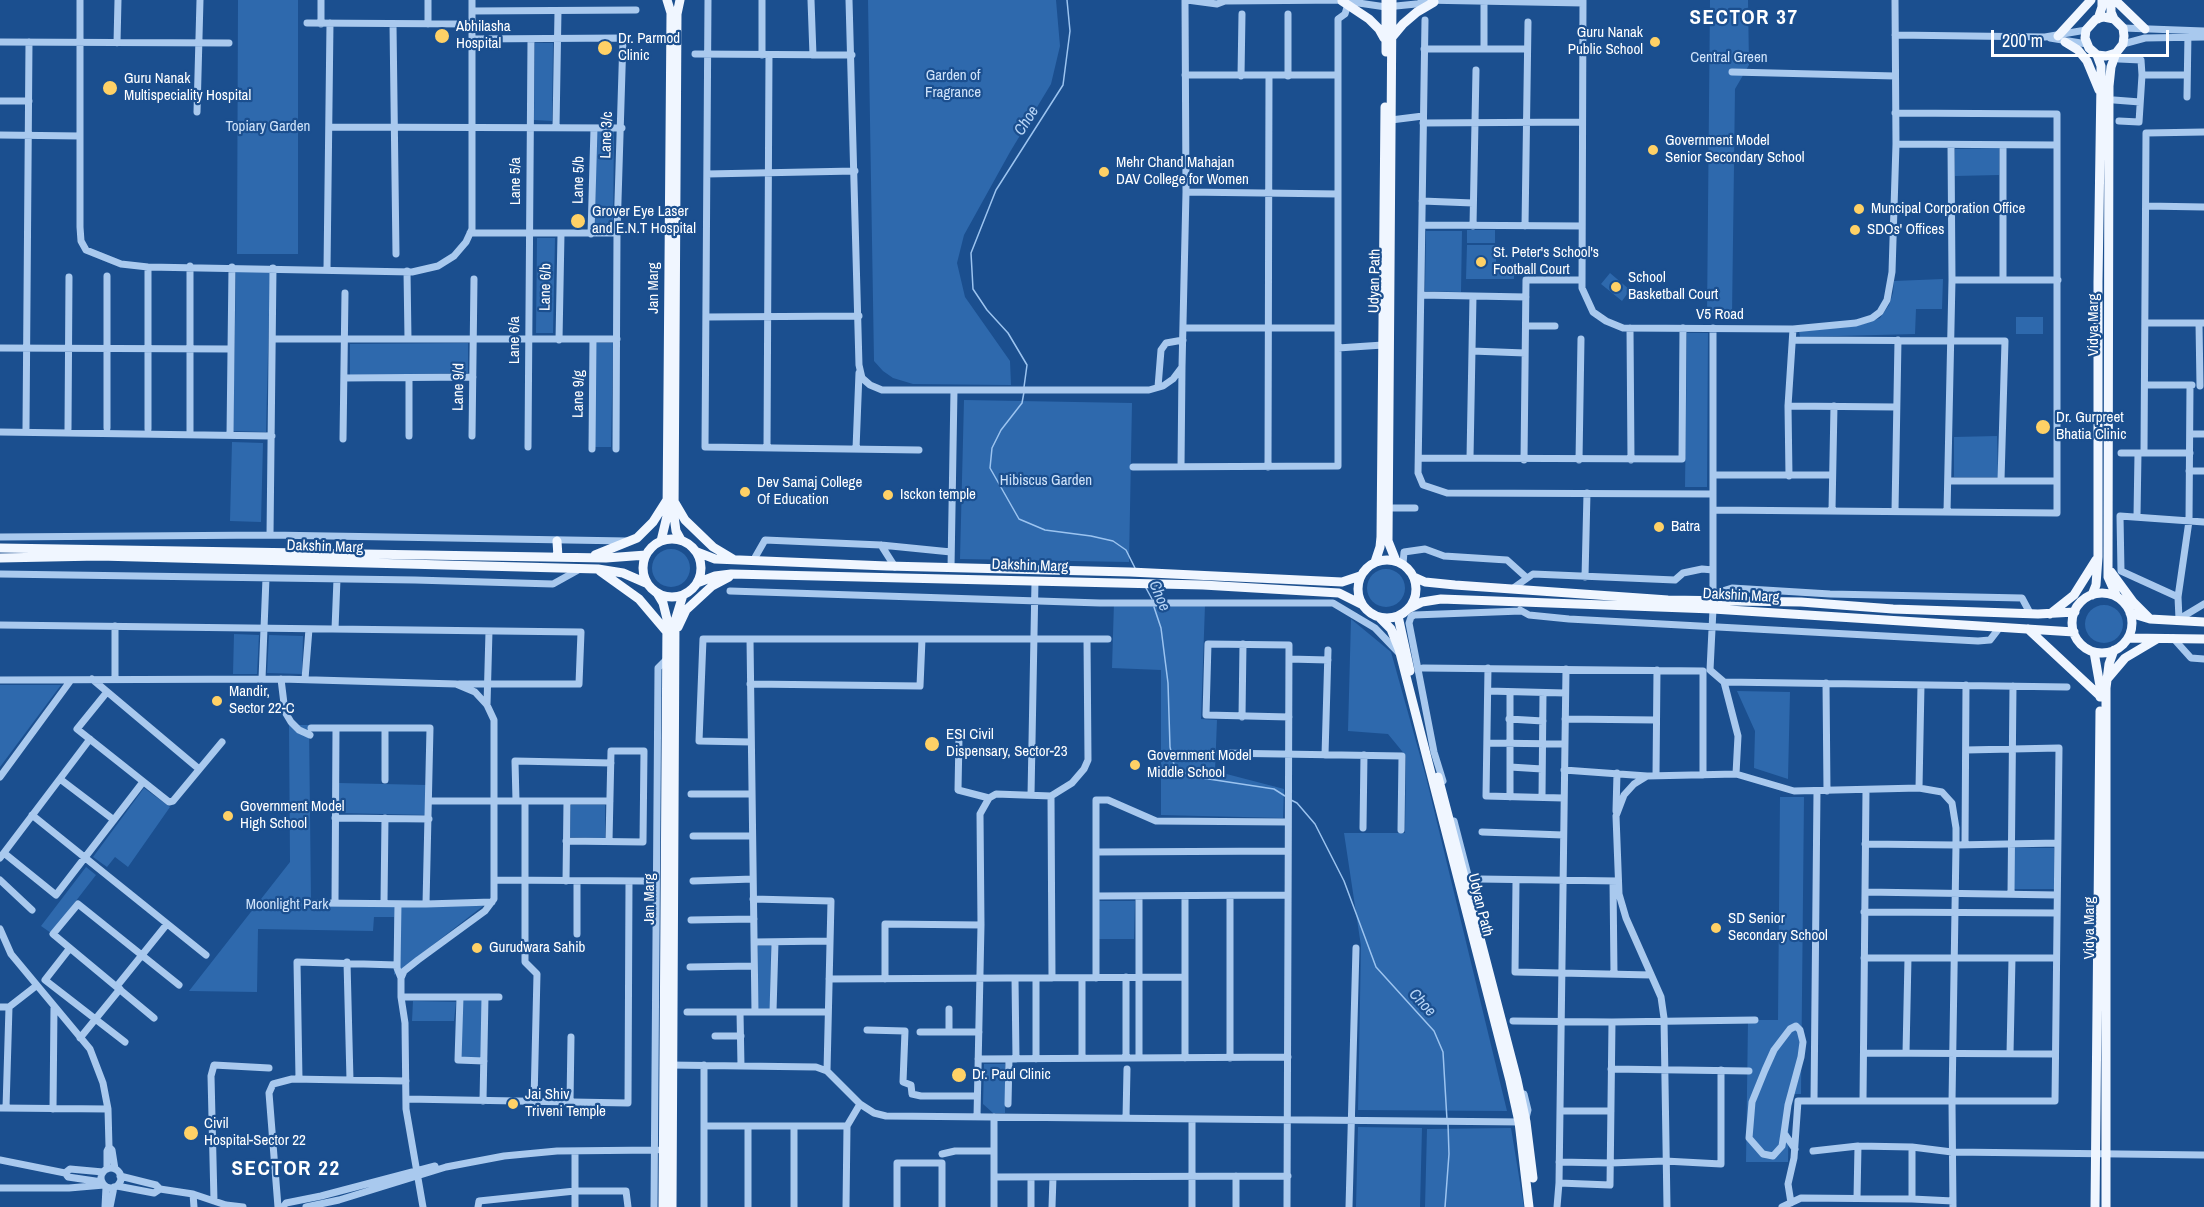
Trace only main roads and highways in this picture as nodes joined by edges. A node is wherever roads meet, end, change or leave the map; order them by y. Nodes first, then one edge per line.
1 (667, 0) edge
2 (680, 0) edge
3 (2091, 0) edge
4 (2102, 0) edge
5 (2113, 0) edge
6 (1346, 1) edge
7 (1433, 1) edge
8 (1389, 3) edge
9 (2098, 19) junction
10 (2114, 19) junction
11 (2145, 29) road end
12 (1389, 40) junction
13 (2097, 55) junction
14 (2118, 56) junction
15 (2101, 98) junction
16 (670, 500) junction
17 (681, 540) junction
18 (557, 541) road end
19 (661, 541) junction
20 (0, 548) edge
21 (697, 552) junction
22 (646, 555) junction
23 (558, 557) junction
24 (2098, 557) junction
25 (0, 558) edge
26 (590, 558) junction
27 (735, 560) junction
28 (1375, 562) junction
29 (1399, 562) junction
30 (2109, 567) junction
31 (598, 569) junction
32 (735, 574) junction
33 (1360, 576) junction
34 (1414, 577) junction
35 (646, 583) junction
36 (698, 583) junction
37 (657, 593) junction
38 (683, 595) junction
39 (2092, 595) junction
40 (2117, 597) junction
41 (1713, 601) junction
42 (1361, 604) junction
43 (1408, 609) junction
44 (2075, 612) junction
45 (2130, 613) junction
46 (2050, 614) junction
47 (1398, 616) junction
48 (1380, 618) junction
49 (2150, 619) junction
50 (2204, 622) edge
51 (2028, 629) junction
52 (671, 632) junction
53 (2074, 632) junction
54 (2128, 638) junction
55 (2160, 638) junction
56 (2204, 639) edge
57 (2114, 650) junction
58 (2094, 652) junction
59 (2107, 679) junction
60 (2100, 696) junction
61 (668, 1065) junction
62 (1523, 1121) junction
63 (663, 1150) junction
64 (2100, 1155) junction
65 (663, 1207) edge
66 (672, 1207) edge
67 (1529, 1207) edge
68 (1535, 1207) edge
69 (2095, 1207) edge
70 (2106, 1207) edge

1 - 16 main road, Jan Marg
2 - 16 main road, Jan Marg
3 - 15 main road
4 - 9 main road
5 - 10 main road
5 - 11 main road
6 - 12 main road
7 - 12 main road
8 - 12 main road, Udyan Path
9 - 10 main road
9 - 13 main road
10 - 14 main road, Vidya Marg
12 - 28 main road, Udyan Path
12 - 29 main road, Udyan Path
13 - 14 main road
13 - 15 main road, Vidya Marg
14 - 30 main road, Vidya Marg
15 - 24 main road, Vidya Marg
16 - 17 main road, Jan Marg
16 - 19 main road, Jan Marg
16 - 26 main road
16 - 27 main road
17 - 19 main road
17 - 21 main road
18 - 23 main road
19 - 22 main road
20 - 23 main road, Dakshin Marg
21 - 27 main road, Dakshin Marg
21 - 36 main road
22 - 26 main road, Dakshin Marg
22 - 35 main road
23 - 26 main road, Dakshin Marg
24 - 39 main road, Vidya Marg
24 - 46 main road
25 - 31 main road, Dakshin Marg
27 - 33 main road, Dakshin Marg
28 - 29 main road
28 - 33 main road
29 - 34 main road
30 - 40 main road, Vidya Marg
30 - 49 main road
31 - 35 main road, Dakshin Marg
31 - 52 main road
32 - 36 main road, Dakshin Marg
32 - 42 main road, Dakshin Marg
32 - 52 main road
33 - 42 main road
34 - 41 main road, Dakshin Marg
34 - 43 main road
35 - 37 main road
36 - 38 main road
37 - 38 main road
37 - 52 main road, Jan Marg
38 - 52 main road, Jan Marg
39 - 40 main road
39 - 44 main road
40 - 45 main road
41 - 43 main road, Dakshin Marg
41 - 46 main road, Dakshin Marg
41 - 51 main road, Dakshin Marg
42 - 48 main road
43 - 47 main road
44 - 46 main road, Dakshin Marg
44 - 53 main road
45 - 49 main road
45 - 54 main road
47 - 48 main road
47 - 62 main road, Udyan Path
48 - 62 main road, Udyan Path
49 - 50 main road
51 - 53 main road, Dakshin Marg
51 - 60 main road
52 - 61 main road, Jan Marg
52 - 61 main road, Jan Marg
53 - 58 main road
54 - 55 main road
54 - 57 main road
55 - 56 main road
55 - 59 main road
57 - 58 main road
57 - 59 main road, Vidya Marg
58 - 60 main road, Vidya Marg
59 - 64 main road, Vidya Marg
60 - 64 main road, Vidya Marg
61 - 63 main road, Jan Marg
62 - 67 main road, Udyan Path
62 - 68 main road, Udyan Path
63 - 65 main road, Jan Marg
63 - 66 main road, Jan Marg
64 - 69 main road, Vidya Marg
64 - 70 main road, Vidya Marg

